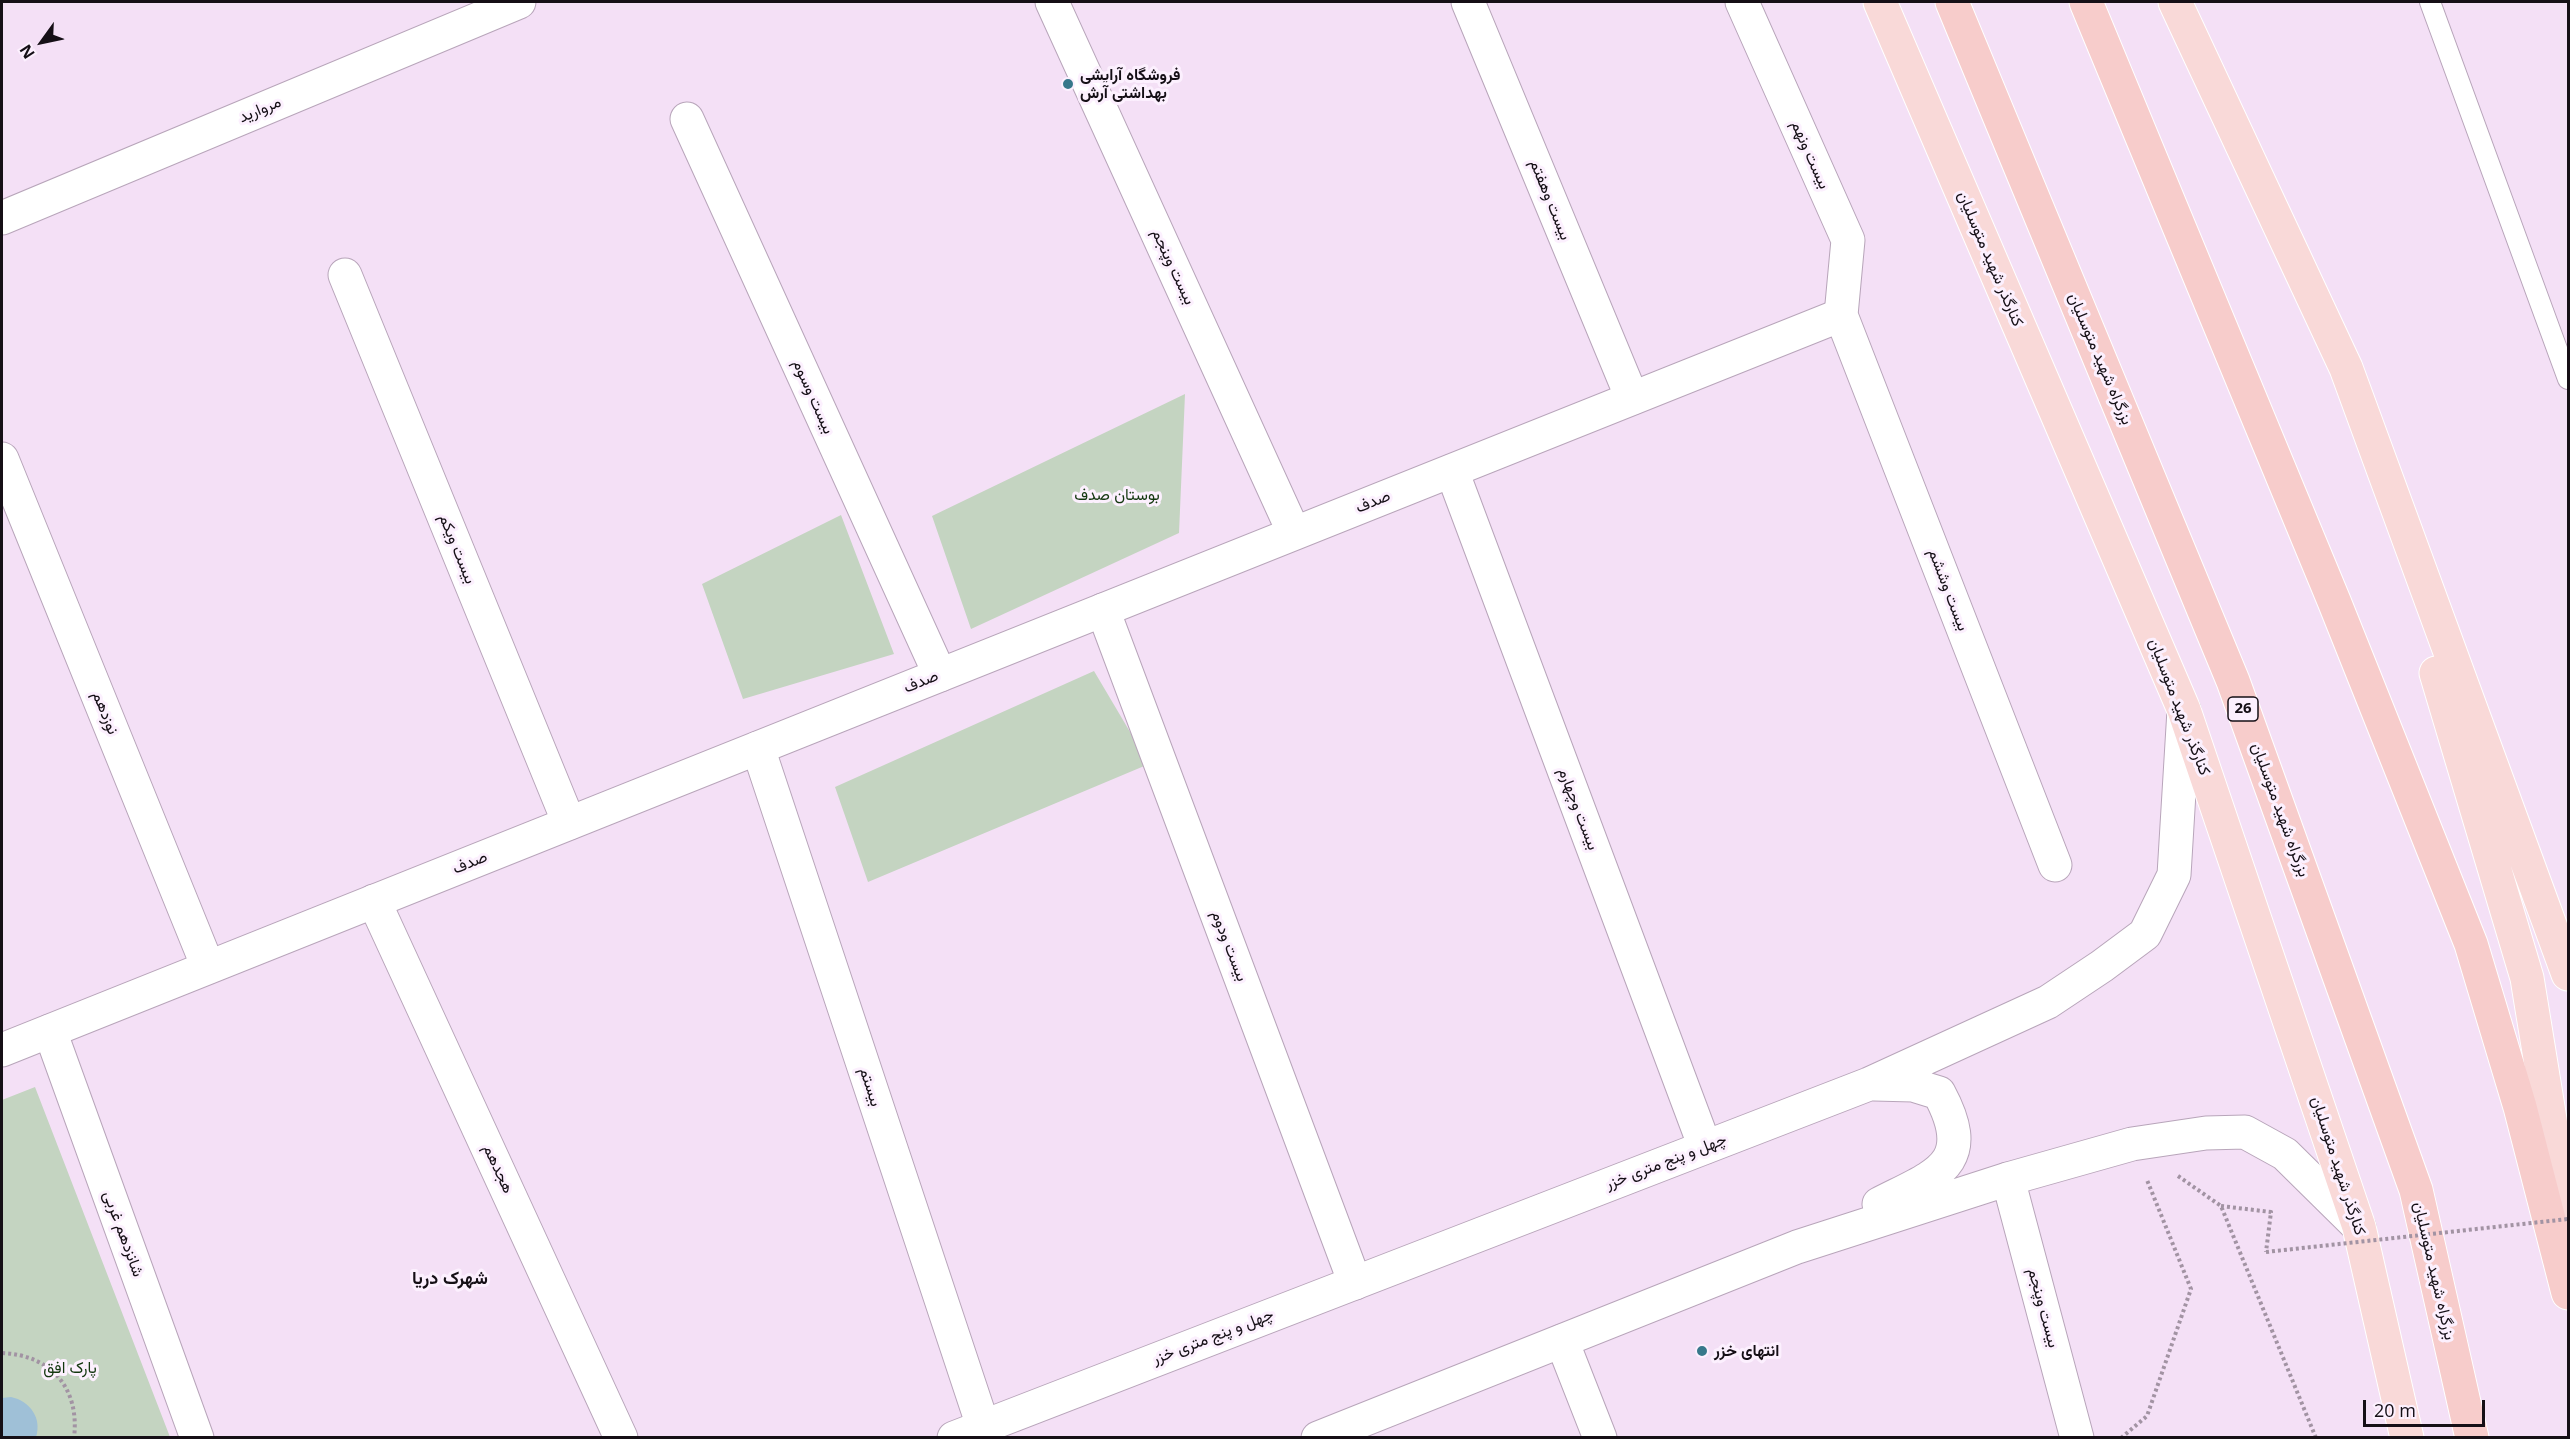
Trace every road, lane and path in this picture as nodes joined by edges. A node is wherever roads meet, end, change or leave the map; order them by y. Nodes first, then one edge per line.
1 (519, 2) edge
2 (1052, 2) edge
3 (1468, 2) edge
4 (1742, 2) edge
5 (1880, 2) edge
6 (1952, 2) edge
7 (2086, 2) edge
8 (2175, 2) edge
9 (2430, 2) edge
10 (687, 118) dead end
11 (2, 218) edge
12 (345, 275) dead end
13 (1841, 315) junction
14 (2346, 368) junction
15 (2568, 379) edge
16 (1632, 398) junction
17 (2, 459) edge
18 (1452, 471) junction
19 (1294, 533) junction
20 (1103, 610) junction
21 (940, 675) junction
22 (2184, 711) junction
23 (758, 748) junction
24 (569, 823) junction
25 (2055, 865) dead end
26 (374, 901) junction
27 (208, 967) junction
28 (2568, 974) edge
29 (50, 1031) junction
30 (2, 1050) edge
31 (1869, 1084) junction
32 (2132, 1144) junction
33 (1706, 1147) junction
34 (2008, 1179) junction
35 (2221, 1206) junction
36 (2568, 1219) edge
37 (2359, 1227) junction
38 (2568, 1230) edge
39 (1797, 1247) junction
40 (1355, 1282) junction
41 (2568, 1293) edge
42 (1562, 1341) junction
43 (2, 1353) edge
44 (968, 1432) edge
45 (74, 1437) edge
46 (197, 1437) edge
47 (621, 1437) edge
48 (1318, 1437) edge
49 (1600, 1437) edge
50 (2077, 1437) edge
51 (2121, 1437) edge
52 (2316, 1437) edge
53 (2407, 1437) edge
54 (2472, 1437) edge

1 - 11 street, مروارید
2 - 19 street, بیست وپنجم
3 - 16 street, بیست وهفتم
4 - 13 street, بیست ونهم
5 - 22 main road, کنارگذر شهید متوسلیان
6 - 54 highway, بزرگراه شهید متوسلیان / 26
7 - 41 highway
8 - 14 main road
9 - 15 lane
10 - 21 street, بیست وسوم
12 - 24 street, بیست ویکم
13 - 16 street, صدف
13 - 25 street, بیست وششم
14 - 28 main road
14 - 38 main road
16 - 18 street, صدف
17 - 27 street, نوزدهم
18 - 19 street, صدف
18 - 33 street, بیست وچهارم
19 - 20 street, صدف
20 - 21 street, صدف
20 - 40 street, بیست ودوم
21 - 23 street, صدف
22 - 31 street, چهل و پنج متری خزر
22 - 37 main road, کنارگذر شهید متوسلیان
23 - 24 street, صدف
23 - 44 street, بیستم
24 - 26 street, صدف
26 - 27 street, صدف
26 - 47 street, هجدهم
27 - 29 street, صدف
29 - 30 street, صدف
29 - 46 street, شانزدهم غربی
31 - 33 street, چهل و پنج متری خزر
31 - 39 street
32 - 34 street
32 - 35 path
32 - 37 street
32 - 51 path
33 - 40 street, چهل و پنج متری خزر
34 - 39 street
34 - 50 street, بیست وپنجم
35 - 36 path, bridge
35 - 52 path
37 - 53 main road, کنارگذر شهید متوسلیان
39 - 42 street
40 - 44 street, چهل و پنج متری خزر
42 - 48 street
42 - 49 street
43 - 45 path

